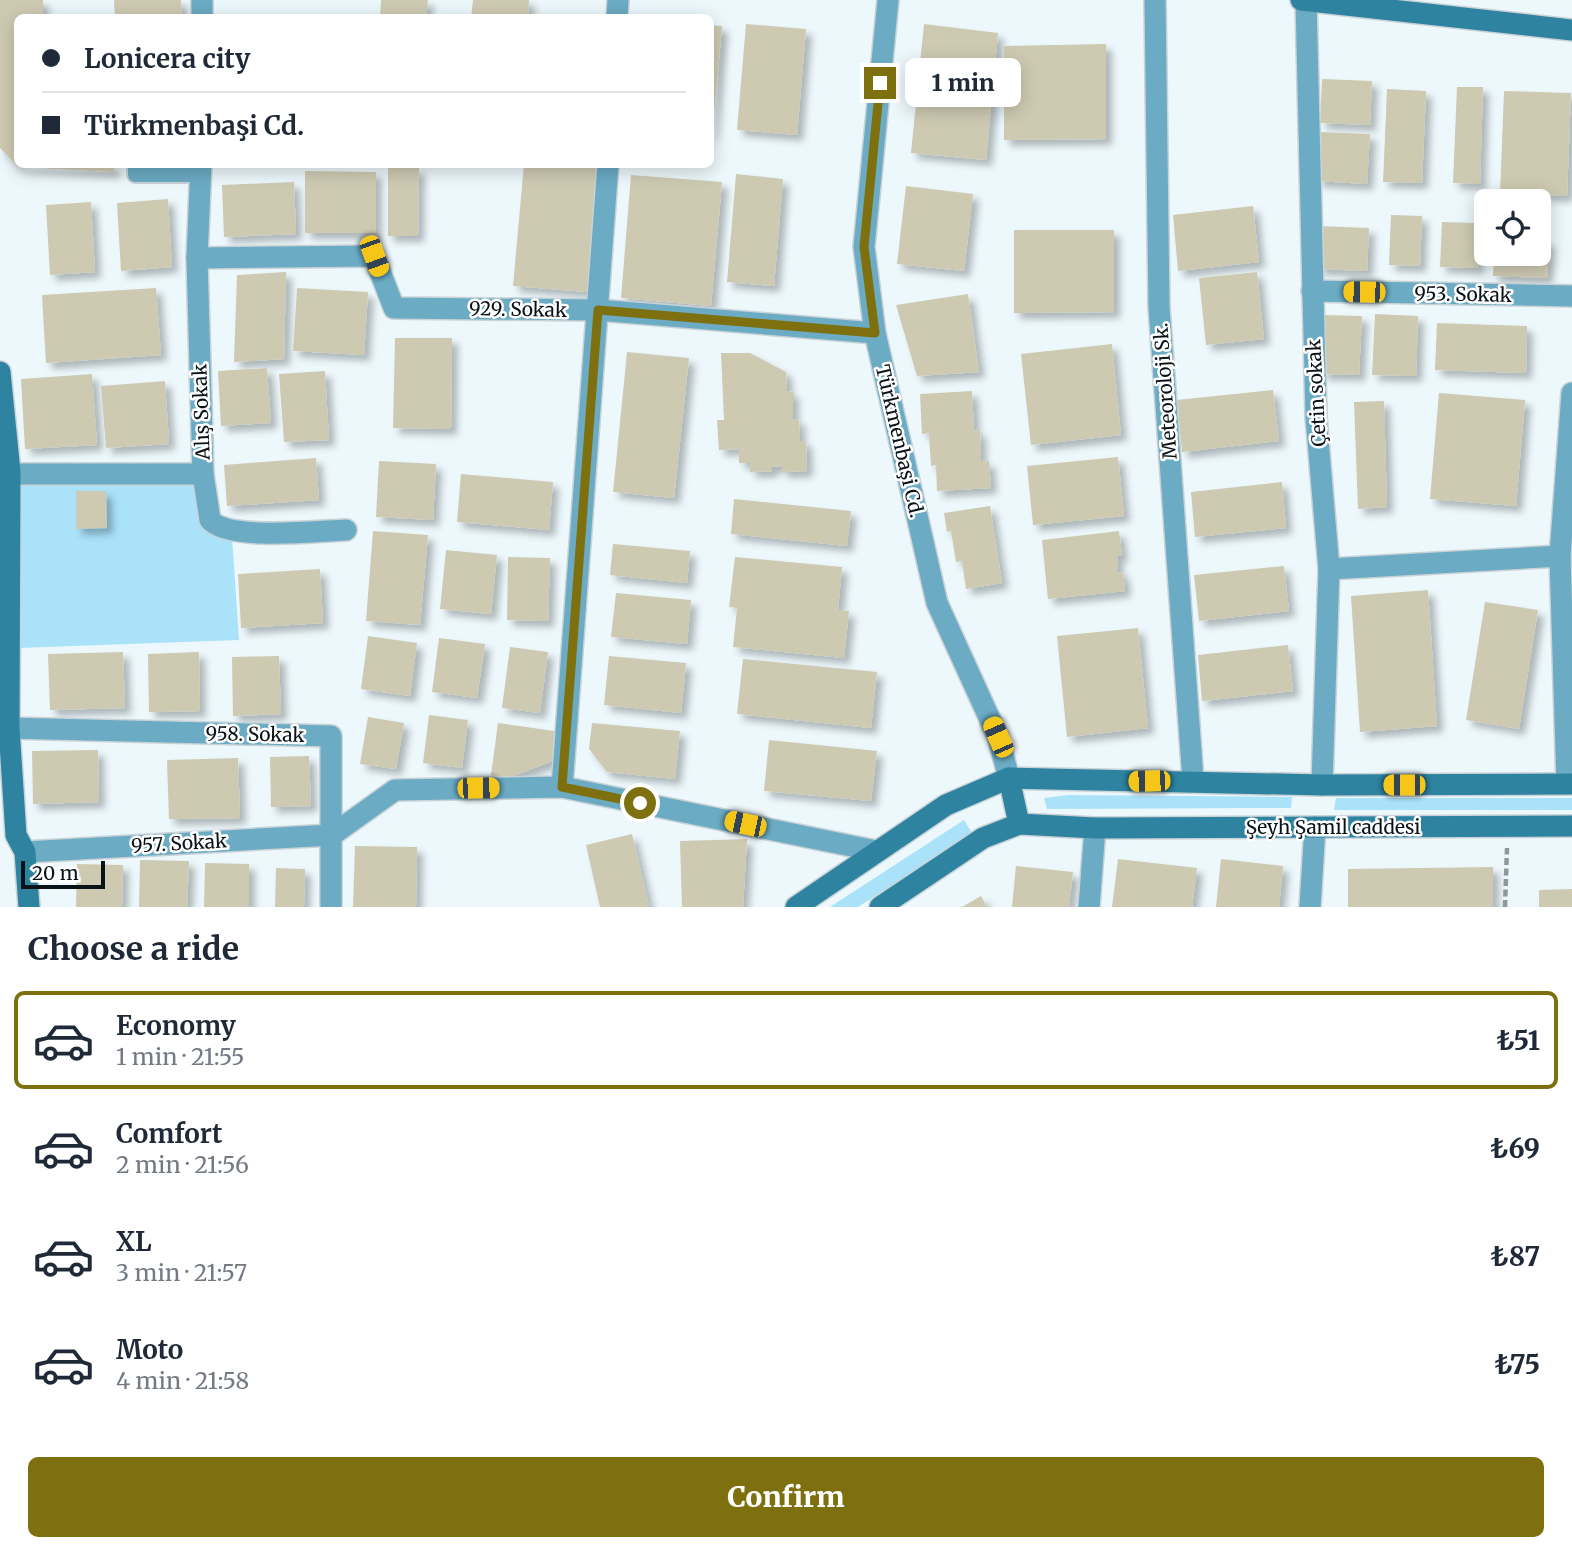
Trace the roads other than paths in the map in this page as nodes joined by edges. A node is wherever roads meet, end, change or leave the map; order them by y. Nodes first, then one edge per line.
1 (888, 0) edge
2 (1155, 0) edge
3 (1301, 0) edge
4 (1306, 1) edge
5 (1572, 30) edge
6 (608, 168) edge
7 (135, 169) dead end
8 (201, 170) edge
9 (197, 258) junction
10 (1312, 291) junction
11 (1572, 296) edge
12 (598, 310) junction
13 (875, 333) junction
14 (0, 372) edge
15 (1572, 393) edge
16 (1570, 462) edge
17 (5, 473) edge
18 (203, 474) junction
19 (346, 530) dead end
20 (1560, 556) junction
21 (1329, 569) junction
22 (9, 728) junction
23 (1009, 778) junction
24 (1194, 780) junction
25 (1570, 784) edge
26 (1322, 785) junction
27 (562, 787) junction
28 (1019, 824) junction
29 (1572, 826) edge
30 (1314, 827) junction
31 (1095, 828) junction
32 (332, 835) junction
33 (876, 851) junction
34 (26, 852) junction
35 (29, 907) edge
36 (331, 907) edge
37 (796, 907) edge
38 (880, 907) edge
39 (1089, 907) edge
40 (1310, 907) edge

1 - 13 street, Türkmenbaşi Cd.
2 - 24 street, Meteoroloji Sk.
3 - 4 main road
4 - 5 main road
4 - 10 street, Çetin sokak
6 - 12 street
7 - 8 lane
8 - 9 street, Alış Sokak
9 - 12 street, 929. Sokak
9 - 18 street, Alış Sokak
10 - 11 street, 953. Sokak
10 - 21 street, Çetin sokak
12 - 13 street, 929. Sokak
12 - 27 street
13 - 23 street, Türkmenbaşi Cd.
14 - 17 main road
15 - 16 street
16 - 20 street
17 - 18 street
17 - 22 main road
18 - 19 street, Alış Sokak
20 - 21 street
20 - 25 street
21 - 26 street, Çetin sokak
22 - 32 street, 958. Sokak
22 - 34 main road
23 - 24 main road
23 - 28 main road, Türkmenbaşi Cd.
23 - 33 main road
24 - 26 main road
25 - 26 main road
27 - 32 street
27 - 33 street
28 - 31 main road, Şeyh Şamil caddesi
28 - 38 main road
29 - 30 main road, Şeyh Şamil caddesi
30 - 31 main road, Şeyh Şamil caddesi
30 - 40 street
31 - 39 street
32 - 34 street, 957. Sokak
32 - 36 street, 958. Sokak
33 - 37 main road
34 - 35 main road

